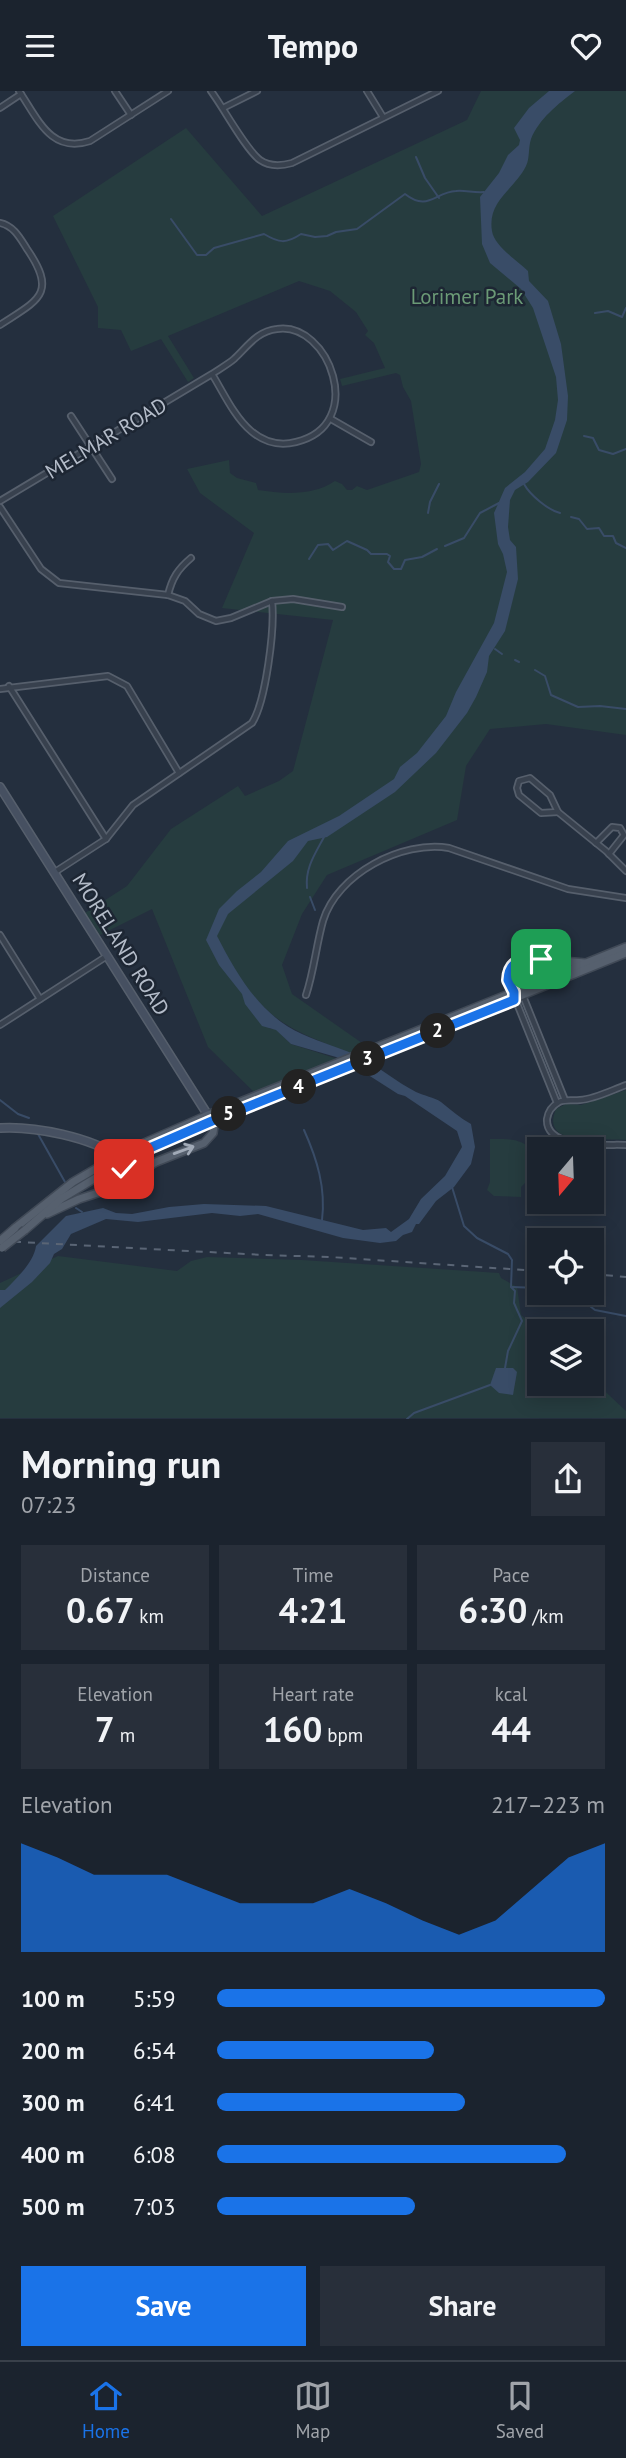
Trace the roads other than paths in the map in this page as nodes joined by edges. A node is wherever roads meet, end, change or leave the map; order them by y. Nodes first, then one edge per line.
1 (115, 91) edge
2 (169, 91) edge
3 (211, 91) edge
4 (257, 91) edge
5 (366, 91) edge
6 (438, 91) edge
7 (20, 92) edge
8 (0, 108) edge
9 (223, 108) junction
10 (131, 115) junction
11 (383, 117) junction
12 (0, 223) edge
13 (0, 325) edge
14 (212, 374) junction
15 (71, 416) dead end
16 (331, 419) junction
17 (371, 442) dead end
18 (92, 446) junction
19 (112, 479) dead end
20 (0, 501) edge
21 (0, 507) edge
22 (191, 558) dead end
23 (168, 595) junction
24 (272, 601) junction
25 (342, 607) dead end
26 (9, 686) junction
27 (0, 688) edge
28 (179, 773) junction
29 (0, 787) edge
30 (558, 812) junction
31 (106, 839) junction
32 (596, 843) junction
33 (609, 854) junction
34 (626, 871) edge
35 (55, 872) junction
36 (626, 898) edge
37 (0, 935) edge
38 (626, 947) edge
39 (626, 953) edge
40 (108, 955) junction
41 (586, 963) junction
42 (306, 995) dead end
43 (514, 996) junction
44 (523, 996) junction
45 (40, 999) junction
46 (0, 1025) edge
47 (626, 1085) edge
48 (565, 1100) junction
49 (252, 1102) junction
50 (557, 1103) junction
51 (210, 1118) junction
52 (0, 1128) edge
53 (626, 1145) edge
54 (119, 1158) junction
55 (113, 1188) junction
56 (34, 1221) junction
57 (1, 1246) edge

1 - 10 street
2 - 10 street
3 - 9 street
4 - 9 street
5 - 11 street
6 - 11 street
7 - 8 street
7 - 10 street
9 - 11 street
12 - 13 street
14 - 16 street
14 - 16 street, MELMAR ROAD
14 - 18 street, MELMAR ROAD
15 - 18 street
16 - 17 street
18 - 19 street
18 - 20 street, MELMAR ROAD
21 - 23 street
22 - 23 street
23 - 24 street
24 - 25 street
24 - 28 street
26 - 27 street
26 - 28 street
26 - 31 street
28 - 31 street
29 - 35 street, MORELAND ROAD
30 - 30 street
30 - 32 street
31 - 35 street
32 - 33 street
32 - 33 street
33 - 34 street
35 - 40 street, MORELAND ROAD
36 - 42 street
37 - 45 street
38 - 41 main road
39 - 44 main road
40 - 45 street
40 - 51 street, MORELAND ROAD
41 - 43 main road
41 - 43 main road
43 - 44 main road
43 - 49 main road
43 - 49 main road
43 - 50 street
44 - 48 street
45 - 46 street
47 - 48 street
48 - 50 street
49 - 51 main road
50 - 53 street
51 - 54 main road
55 -> 51 main road
52 - 54 street
54 - 55 main road
54 - 56 main road
54 - 57 main road, bridge
55 - 56 main road
56 - 57 main road, bridge

